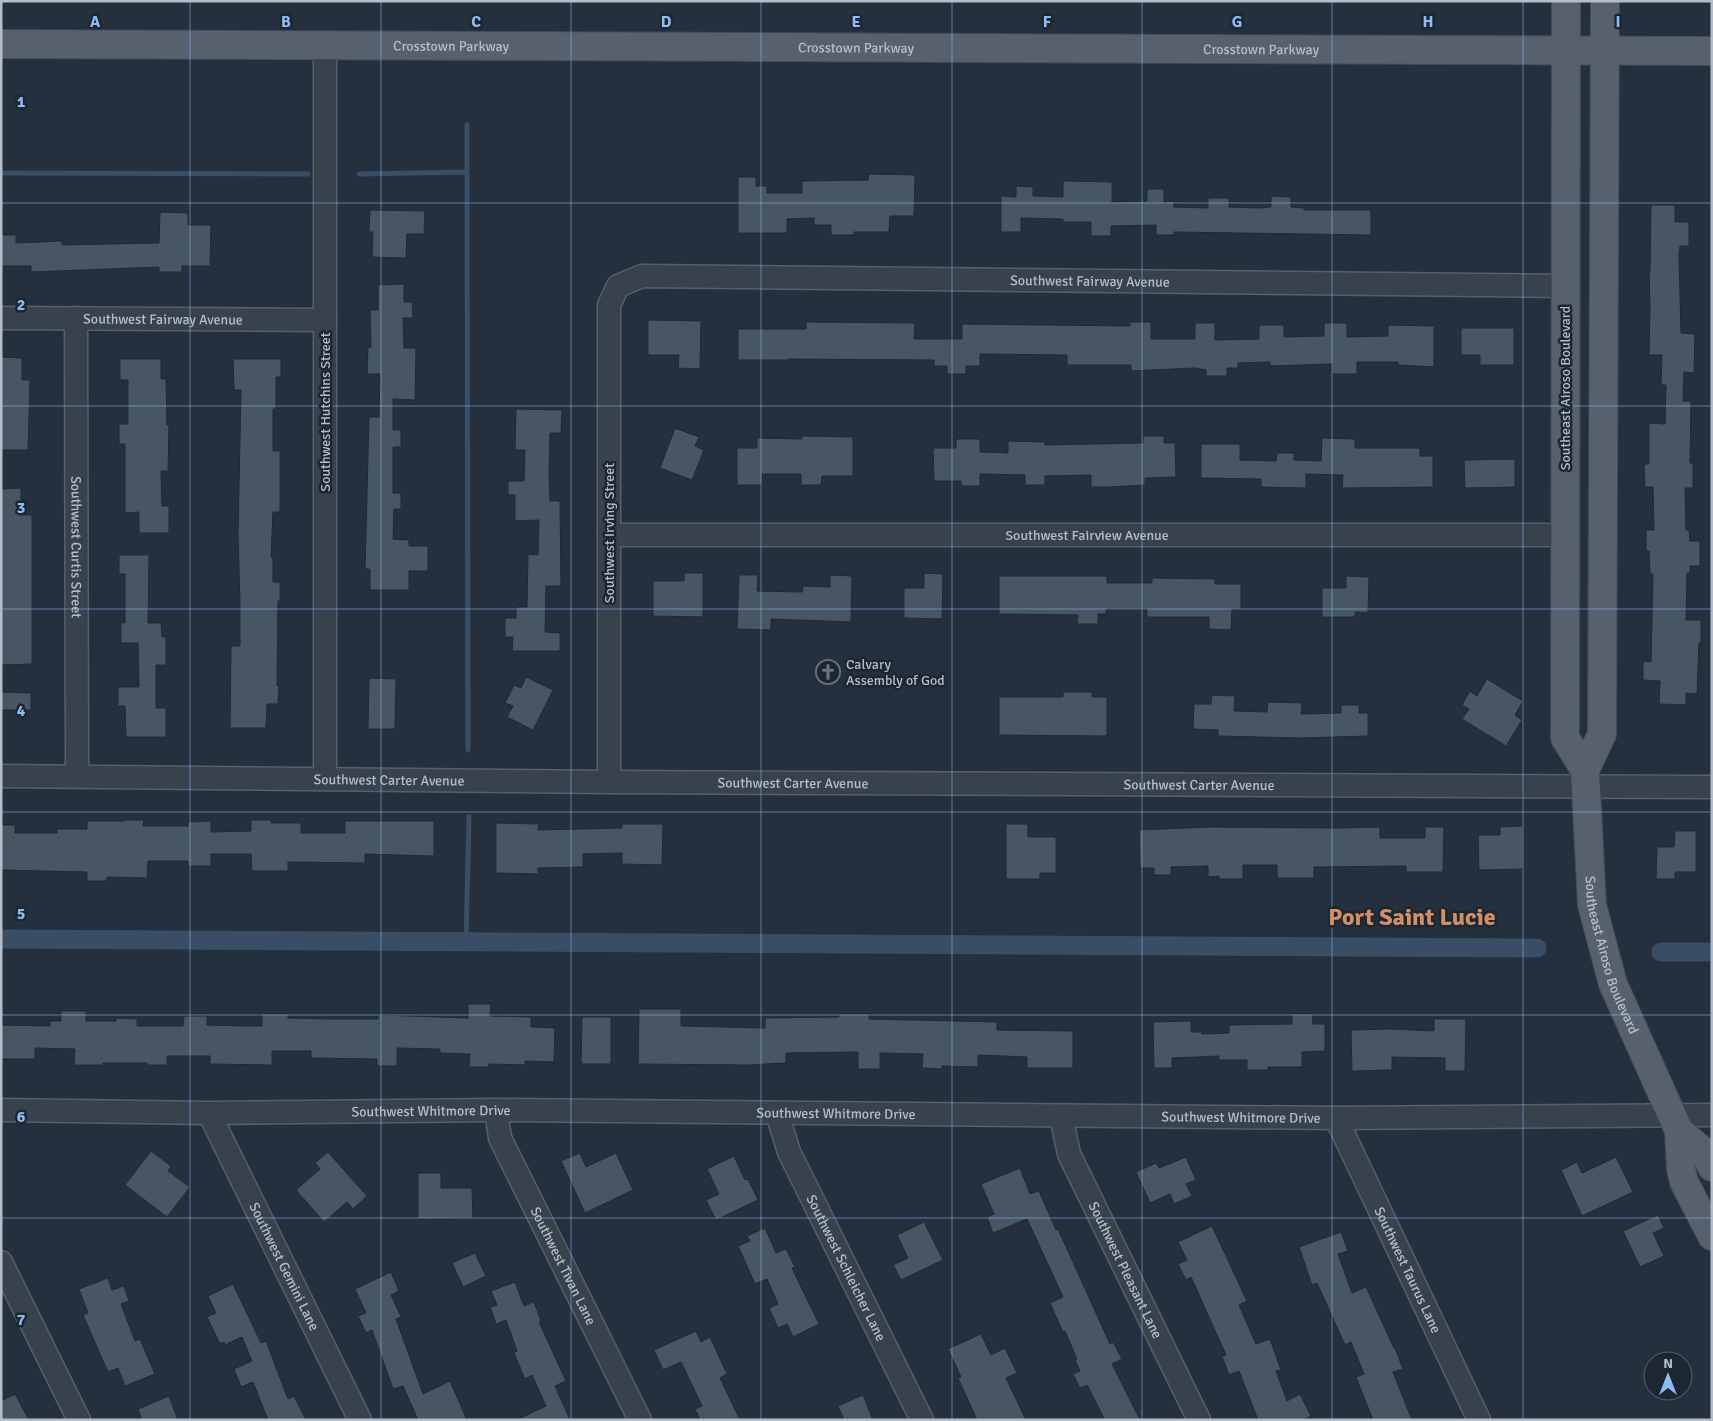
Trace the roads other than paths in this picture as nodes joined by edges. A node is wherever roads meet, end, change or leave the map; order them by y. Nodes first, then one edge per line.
1 (1566, 1) edge
2 (1605, 1) edge
3 (1, 44) edge
4 (325, 45) junction
5 (1566, 50) junction
6 (1605, 51) junction
7 (1712, 51) edge
8 (618, 286) joint
9 (1566, 286) junction
10 (1, 318) edge
11 (76, 318) junction
12 (325, 320) junction
13 (609, 535) junction
14 (1565, 535) junction
15 (1, 776) edge
16 (76, 776) junction
17 (325, 778) junction
18 (1586, 778) junction
19 (609, 782) junction
20 (1712, 787) edge
21 (1, 1110) edge
22 (496, 1110) junction
23 (209, 1113) junction
24 (777, 1113) junction
25 (1712, 1115) edge
26 (1061, 1116) junction
27 (1336, 1118) junction
28 (1675, 1123) junction
29 (1712, 1167) edge
30 (1712, 1236) edge
31 (1, 1262) edge
32 (79, 1420) edge
33 (360, 1420) edge
34 (640, 1420) edge
35 (922, 1420) edge
36 (1199, 1420) edge
37 (1479, 1420) edge

1 - 5 main road, Southeast Airoso Boulevard
2 - 6 main road, Southeast Airoso Boulevard
3 - 4 main road, Crosstown Parkway
4 - 5 main road, Crosstown Parkway
4 - 12 street, Southwest Hutchins Street
5 - 6 main road, Crosstown Parkway
5 - 9 main road, Southeast Airoso Boulevard
6 - 7 main road, Crosstown Parkway
6 - 18 main road, Southeast Airoso Boulevard
8 - 9 street, Southwest Fairway Avenue
8 - 13 street, Southwest Irving Street
9 - 14 main road, Southeast Airoso Boulevard
10 - 11 street, Southwest Fairway Avenue
11 - 12 street, Southwest Fairway Avenue
11 - 16 street, Southwest Curtis Street
12 - 17 street, Southwest Hutchins Street
13 - 14 street, Southwest Fairview Avenue
13 - 19 street, Southwest Irving Street
14 - 18 main road, Southeast Airoso Boulevard
15 - 16 street, Southwest Carter Avenue
16 - 17 street, Southwest Carter Avenue
17 - 19 street, Southwest Carter Avenue
18 - 19 street, Southwest Carter Avenue
18 - 20 street, Southwest Carter Avenue
18 - 28 main road, Southeast Airoso Boulevard
21 - 23 street, Southwest Whitmore Drive
22 - 23 street, Southwest Whitmore Drive
22 - 24 street, Southwest Whitmore Drive
22 - 34 street, Southwest Tivan Lane
23 - 33 street, Southwest Gemini Lane
24 - 26 street, Southwest Whitmore Drive
24 - 35 street, Southwest Schleicher Lane
25 - 28 street, Southwest Whitmore Drive
26 - 27 street, Southwest Whitmore Drive
26 - 36 street, Southwest Pleasant Lane
27 - 28 street, Southwest Whitmore Drive
27 - 37 street, Southwest Taurus Lane
28 - 29 main road, Southeast Airoso Boulevard
28 - 30 main road, Southeast Airoso Boulevard
31 - 32 street

